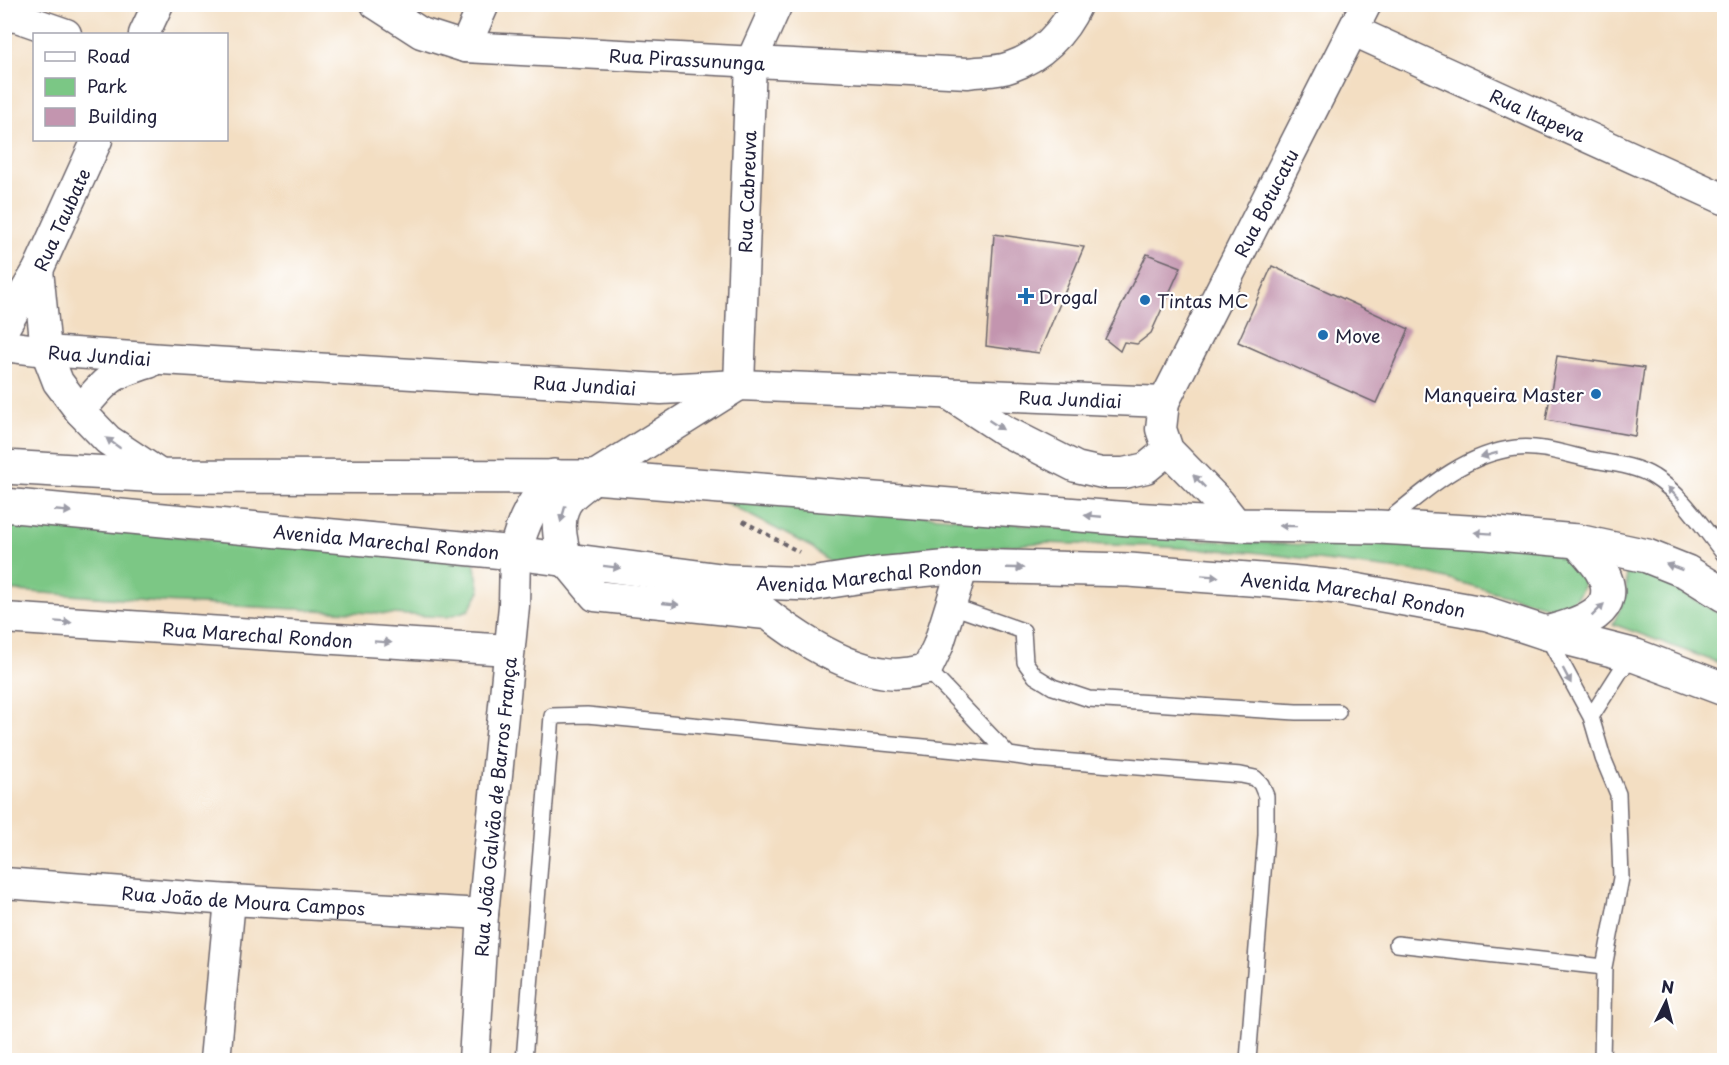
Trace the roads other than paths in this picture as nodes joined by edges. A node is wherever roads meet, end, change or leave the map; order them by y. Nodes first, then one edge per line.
1 (158, 4) edge
2 (375, 4) edge
3 (484, 4) edge
4 (777, 4) edge
5 (1077, 4) edge
6 (8, 13) edge
7 (1360, 18) edge
8 (63, 33) edge
9 (144, 33) edge
10 (465, 47) junction
11 (751, 63) junction
12 (97, 141) edge
13 (1725, 199) edge
14 (38, 270) junction
15 (4, 328) edge
16 (4, 346) edge
17 (46, 351) junction
18 (162, 359) junction
19 (739, 385) junction
20 (947, 393) junction
21 (1164, 402) junction
22 (80, 411) junction
23 (1168, 450) junction
24 (4, 467) edge
25 (162, 476) junction
26 (554, 476) junction
27 (593, 477) junction
28 (4, 505) edge
29 (1237, 525) junction
30 (1379, 527) junction
31 (1577, 541) junction
32 (515, 554) junction
33 (1725, 554) edge
34 (566, 561) junction
35 (963, 566) junction
36 (728, 580) junction
37 (1725, 595) edge
38 (952, 606) junction
39 (766, 614) junction
40 (4, 618) edge
41 (1546, 633) junction
42 (509, 650) junction
43 (1636, 656) junction
44 (927, 669) junction
45 (1725, 689) edge
46 (1338, 712) dead end
47 (1591, 717) junction
48 (1009, 755) junction
49 (4, 883) edge
50 (230, 900) junction
51 (483, 914) junction
52 (1398, 944) dead end
53 (1604, 967) junction
54 (216, 1060) edge
55 (474, 1060) edge
56 (524, 1060) edge
57 (1248, 1060) edge
58 (1602, 1060) edge

1 - 9 street
2 - 10 street, Rua Pirassununga
3 - 10 street
4 - 11 street, Rua Cabreuva
5 - 11 street, Rua Pirassununga
6 - 8 street
7 - 13 street, Rua Itapeva
7 - 21 street, Rua Botucatu
10 - 11 street, Rua Pirassununga
11 - 19 street, Rua Cabreuva
12 - 14 street, Rua Taubate
14 - 15 street, Rua Taubate
14 - 17 street
16 - 17 street, Rua Jundiai
17 - 18 street, Rua Jundiai
17 - 22 street
18 - 19 street, Rua Jundiai
18 - 22 street
19 - 20 street, Rua Jundiai
19 - 27 street
20 - 21 street, Rua Jundiai
20 -> 23 street
21 - 23 street
25 -> 22 street
29 -> 23 street
24 - 25 main road
25 - 26 main road
26 - 27 main road
26 - 32 main road
29 -> 27 main road
27 -> 34 main road
28 -> 32 main road, Avenida Marechal Rondon
30 -> 29 main road
31 -> 30 main road
33 -> 30 lane
37 -> 31 main road
41 -> 31 main road
32 - 34 main road, Avenida Marechal Rondon
32 - 42 street, Rua João Galvão de Barros França
34 -> 36 main road, Avenida Marechal Rondon
34 -> 39 street
35 - 36 main road, Avenida Marechal Rondon
35 - 38 street
35 -> 41 main road, Avenida Marechal Rondon
36 - 39 street
38 - 44 street
38 - 46 lane
39 - 44 street
40 -> 42 street, Rua Marechal Rondon
41 - 43 main road, Avenida Marechal Rondon
41 -> 47 lane
42 - 51 street, Rua João Galvão de Barros França
43 - 45 main road, Avenida Marechal Rondon
43 - 47 lane
44 - 48 lane
47 - 53 lane
48 - 56 lane
48 - 57 lane
49 - 50 street, Rua João de Moura Campos
50 - 51 street, Rua João de Moura Campos
50 - 54 street
51 - 55 street, Rua João Galvão de Barros França
52 - 53 lane
53 - 58 lane

